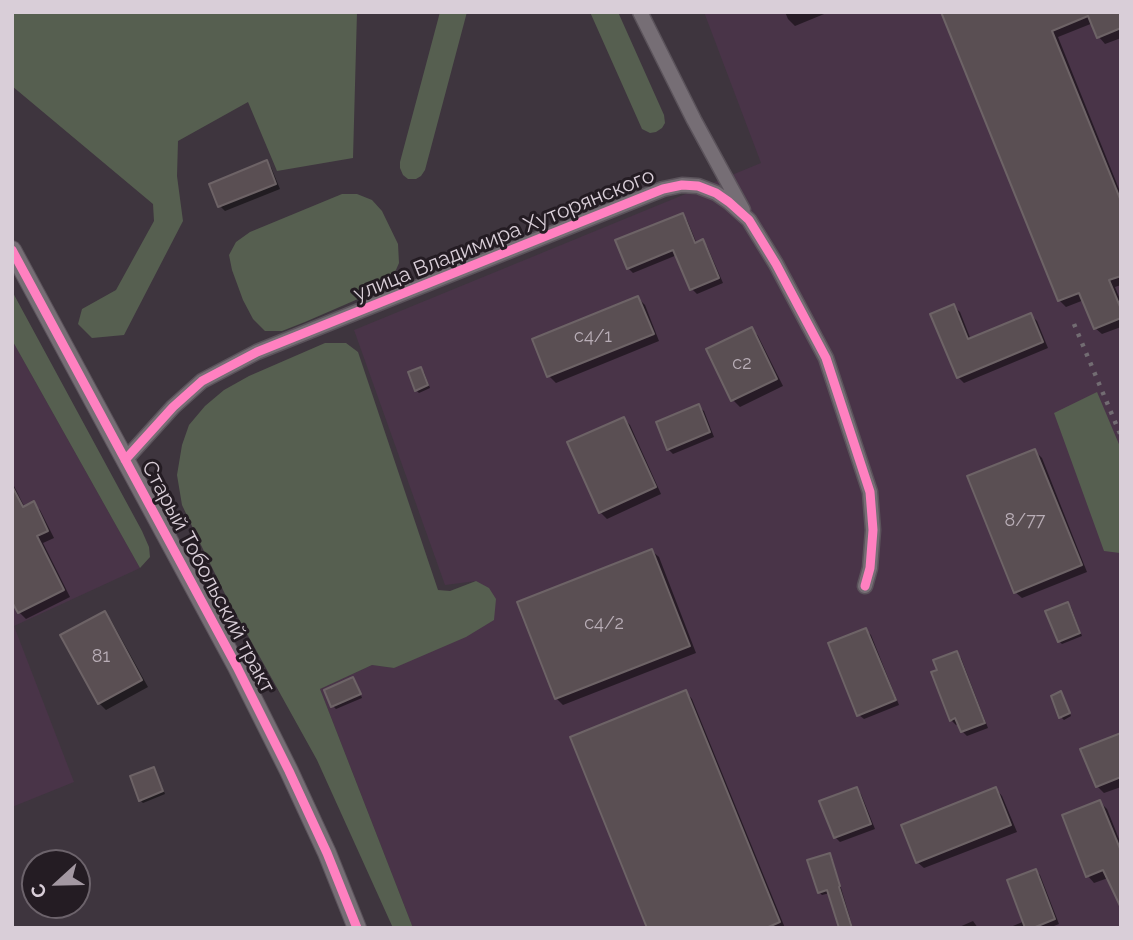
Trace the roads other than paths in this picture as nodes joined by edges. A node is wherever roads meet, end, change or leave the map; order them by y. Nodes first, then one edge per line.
1 (640, 12) edge
2 (749, 220) junction
3 (12, 250) edge
4 (125, 460) junction
5 (865, 586) dead end
6 (358, 928) edge

1 - 2 street, улица Владимира Хуторянского
2 - 4 street, улица Владимира Хуторянского
2 - 5 street, улица Владимира Хуторянского
3 - 4 street, Старый Тобольский тракт
4 - 6 street, Старый Тобольский тракт

